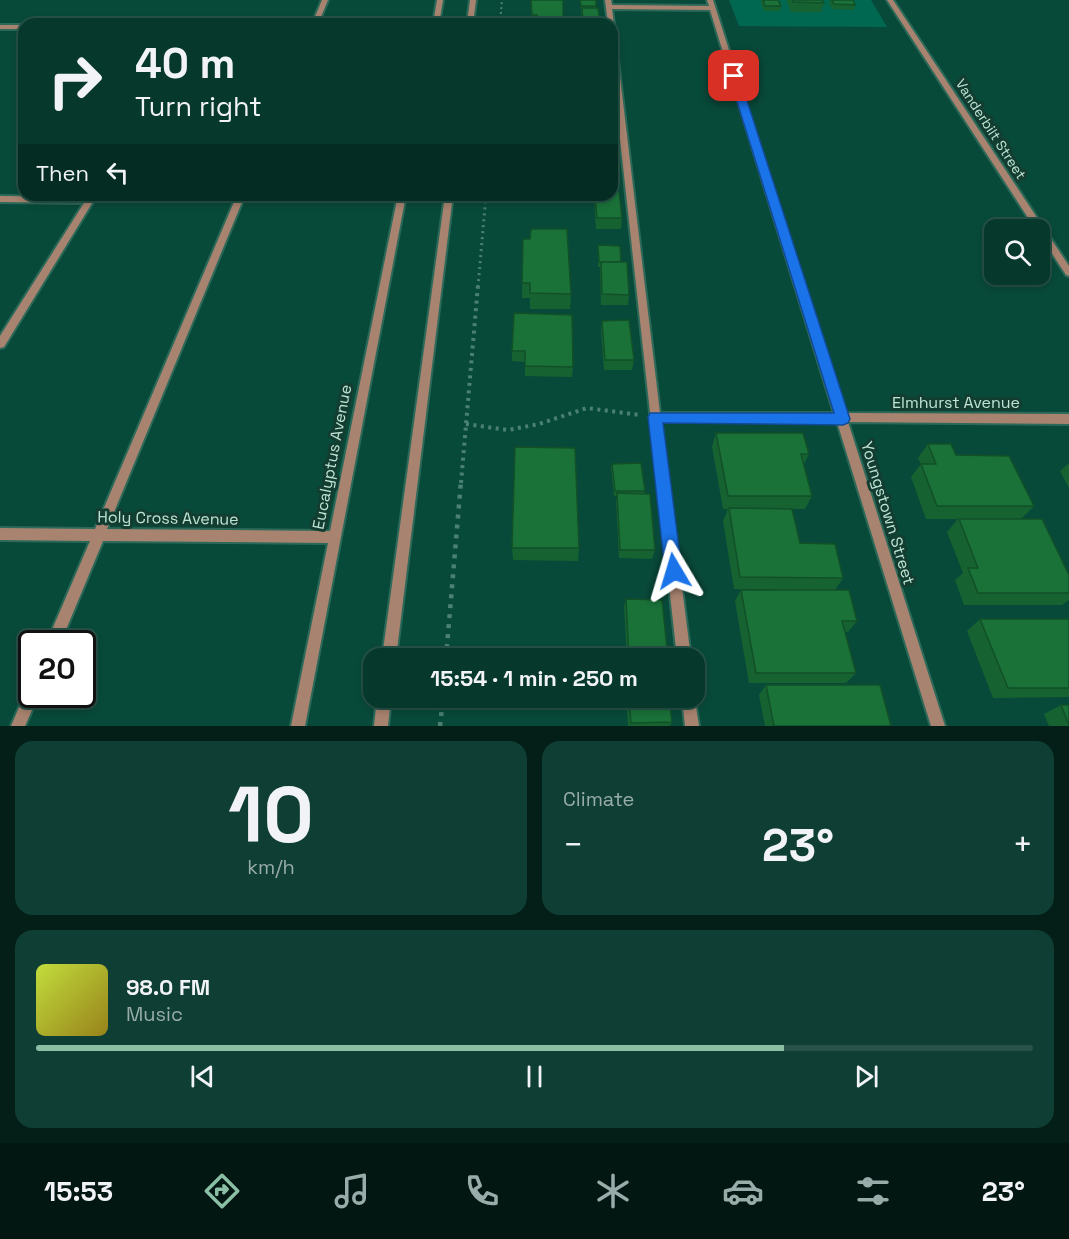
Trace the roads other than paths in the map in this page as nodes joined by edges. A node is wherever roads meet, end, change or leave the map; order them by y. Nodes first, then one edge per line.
1 (325, 0) edge
2 (440, 0) edge
3 (472, 0) edge
4 (890, 0) edge
5 (608, 4) edge
6 (711, 4) edge
7 (318, 18) edge
8 (437, 18) edge
9 (470, 18) edge
10 (0, 27) edge
11 (18, 27) edge
12 (618, 88) edge
13 (0, 199) edge
14 (18, 199) edge
15 (89, 201) edge
16 (238, 201) edge
17 (401, 201) edge
18 (448, 201) edge
19 (1069, 273) edge
20 (0, 344) edge
21 (655, 417) junction
22 (843, 419) junction
23 (1069, 419) edge
24 (0, 534) edge
25 (98, 534) junction
26 (335, 537) junction
27 (59, 630) edge
28 (390, 648) edge
29 (683, 648) edge
30 (26, 708) edge
31 (383, 708) edge
32 (690, 708) edge
33 (18, 726) edge
34 (298, 726) edge
35 (381, 726) edge
36 (692, 726) edge
37 (938, 726) edge

1 - 7 street
2 - 8 street
3 - 9 street
4 - 19 street, Vanderbilt Street
5 - 6 street
6 - 22 street, Youngstown Street
10 - 11 street
12 - 21 street
13 - 14 street
15 - 20 street
16 - 25 street
17 - 26 street, Eucalyptus Avenue
18 - 28 street
21 - 22 street, Elmhurst Avenue
21 - 29 street
22 - 23 street, Elmhurst Avenue
22 - 37 street, Youngstown Street
24 - 25 street, Holy Cross Avenue
25 - 26 street, Holy Cross Avenue
25 - 27 street
26 - 34 street, Eucalyptus Avenue
30 - 33 street
31 - 35 street
32 - 36 street

